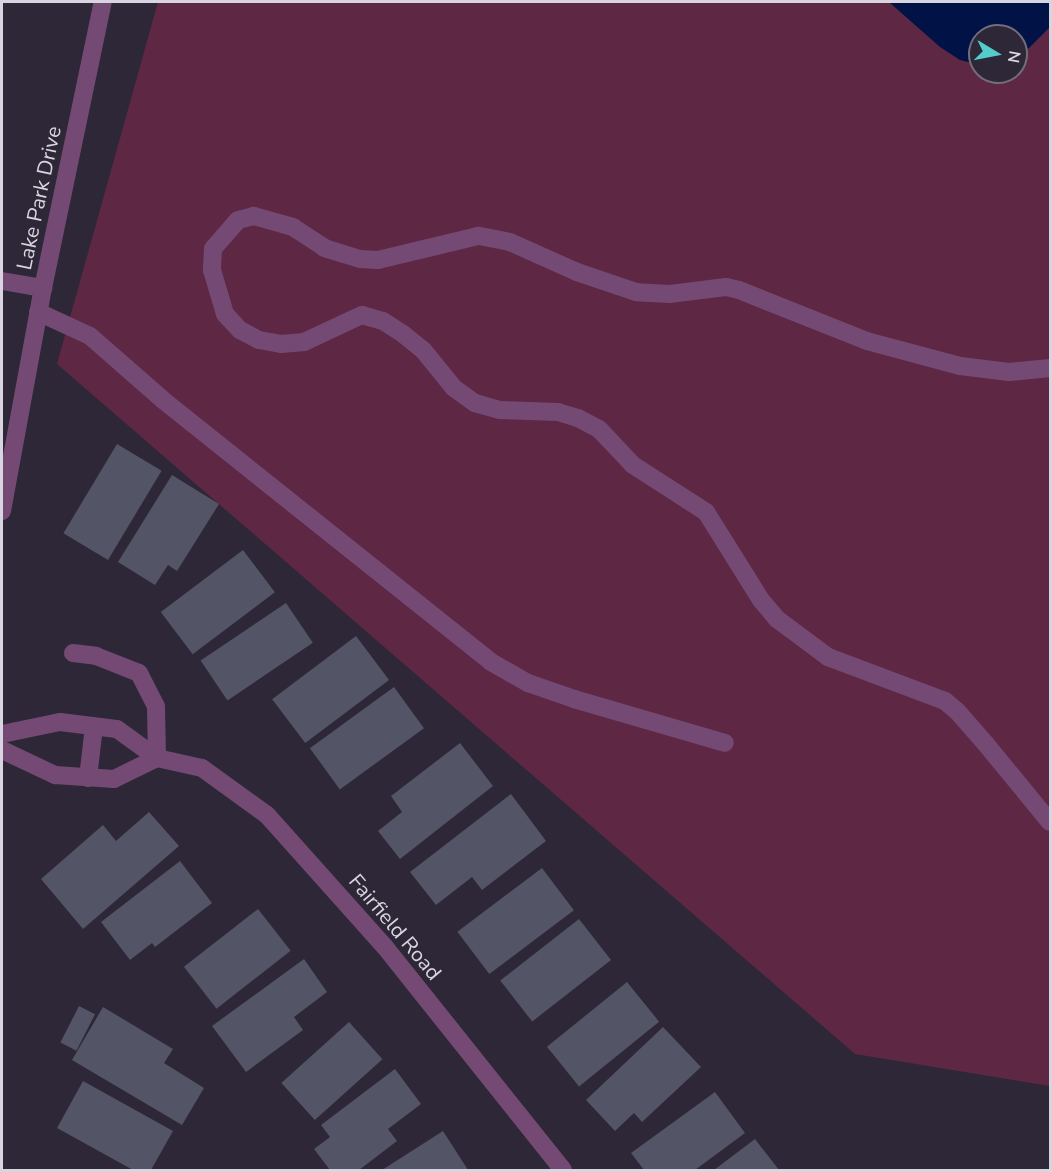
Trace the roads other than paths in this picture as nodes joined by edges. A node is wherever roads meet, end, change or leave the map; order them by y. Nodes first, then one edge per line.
1 (103, 2) edge
2 (2, 281) edge
3 (43, 288) junction
4 (38, 312) junction
5 (1050, 368) edge
6 (2, 511) edge
7 (73, 653) dead end
8 (94, 726) junction
9 (2, 734) edge
10 (725, 743) dead end
11 (2, 750) edge
12 (157, 758) junction
13 (88, 777) junction
14 (1050, 822) edge
15 (562, 1170) edge

1 - 3 street, Lake Park Drive
2 - 3 street
3 - 4 street, Lake Park Drive
4 - 6 street, Lake Park Drive
4 - 10 street
5 - 14 street
7 - 12 street
8 - 9 street, Fairfield Road
8 - 12 street, Fairfield Road
8 - 13 street
11 - 13 street
12 - 13 street
12 - 15 street, Fairfield Road

